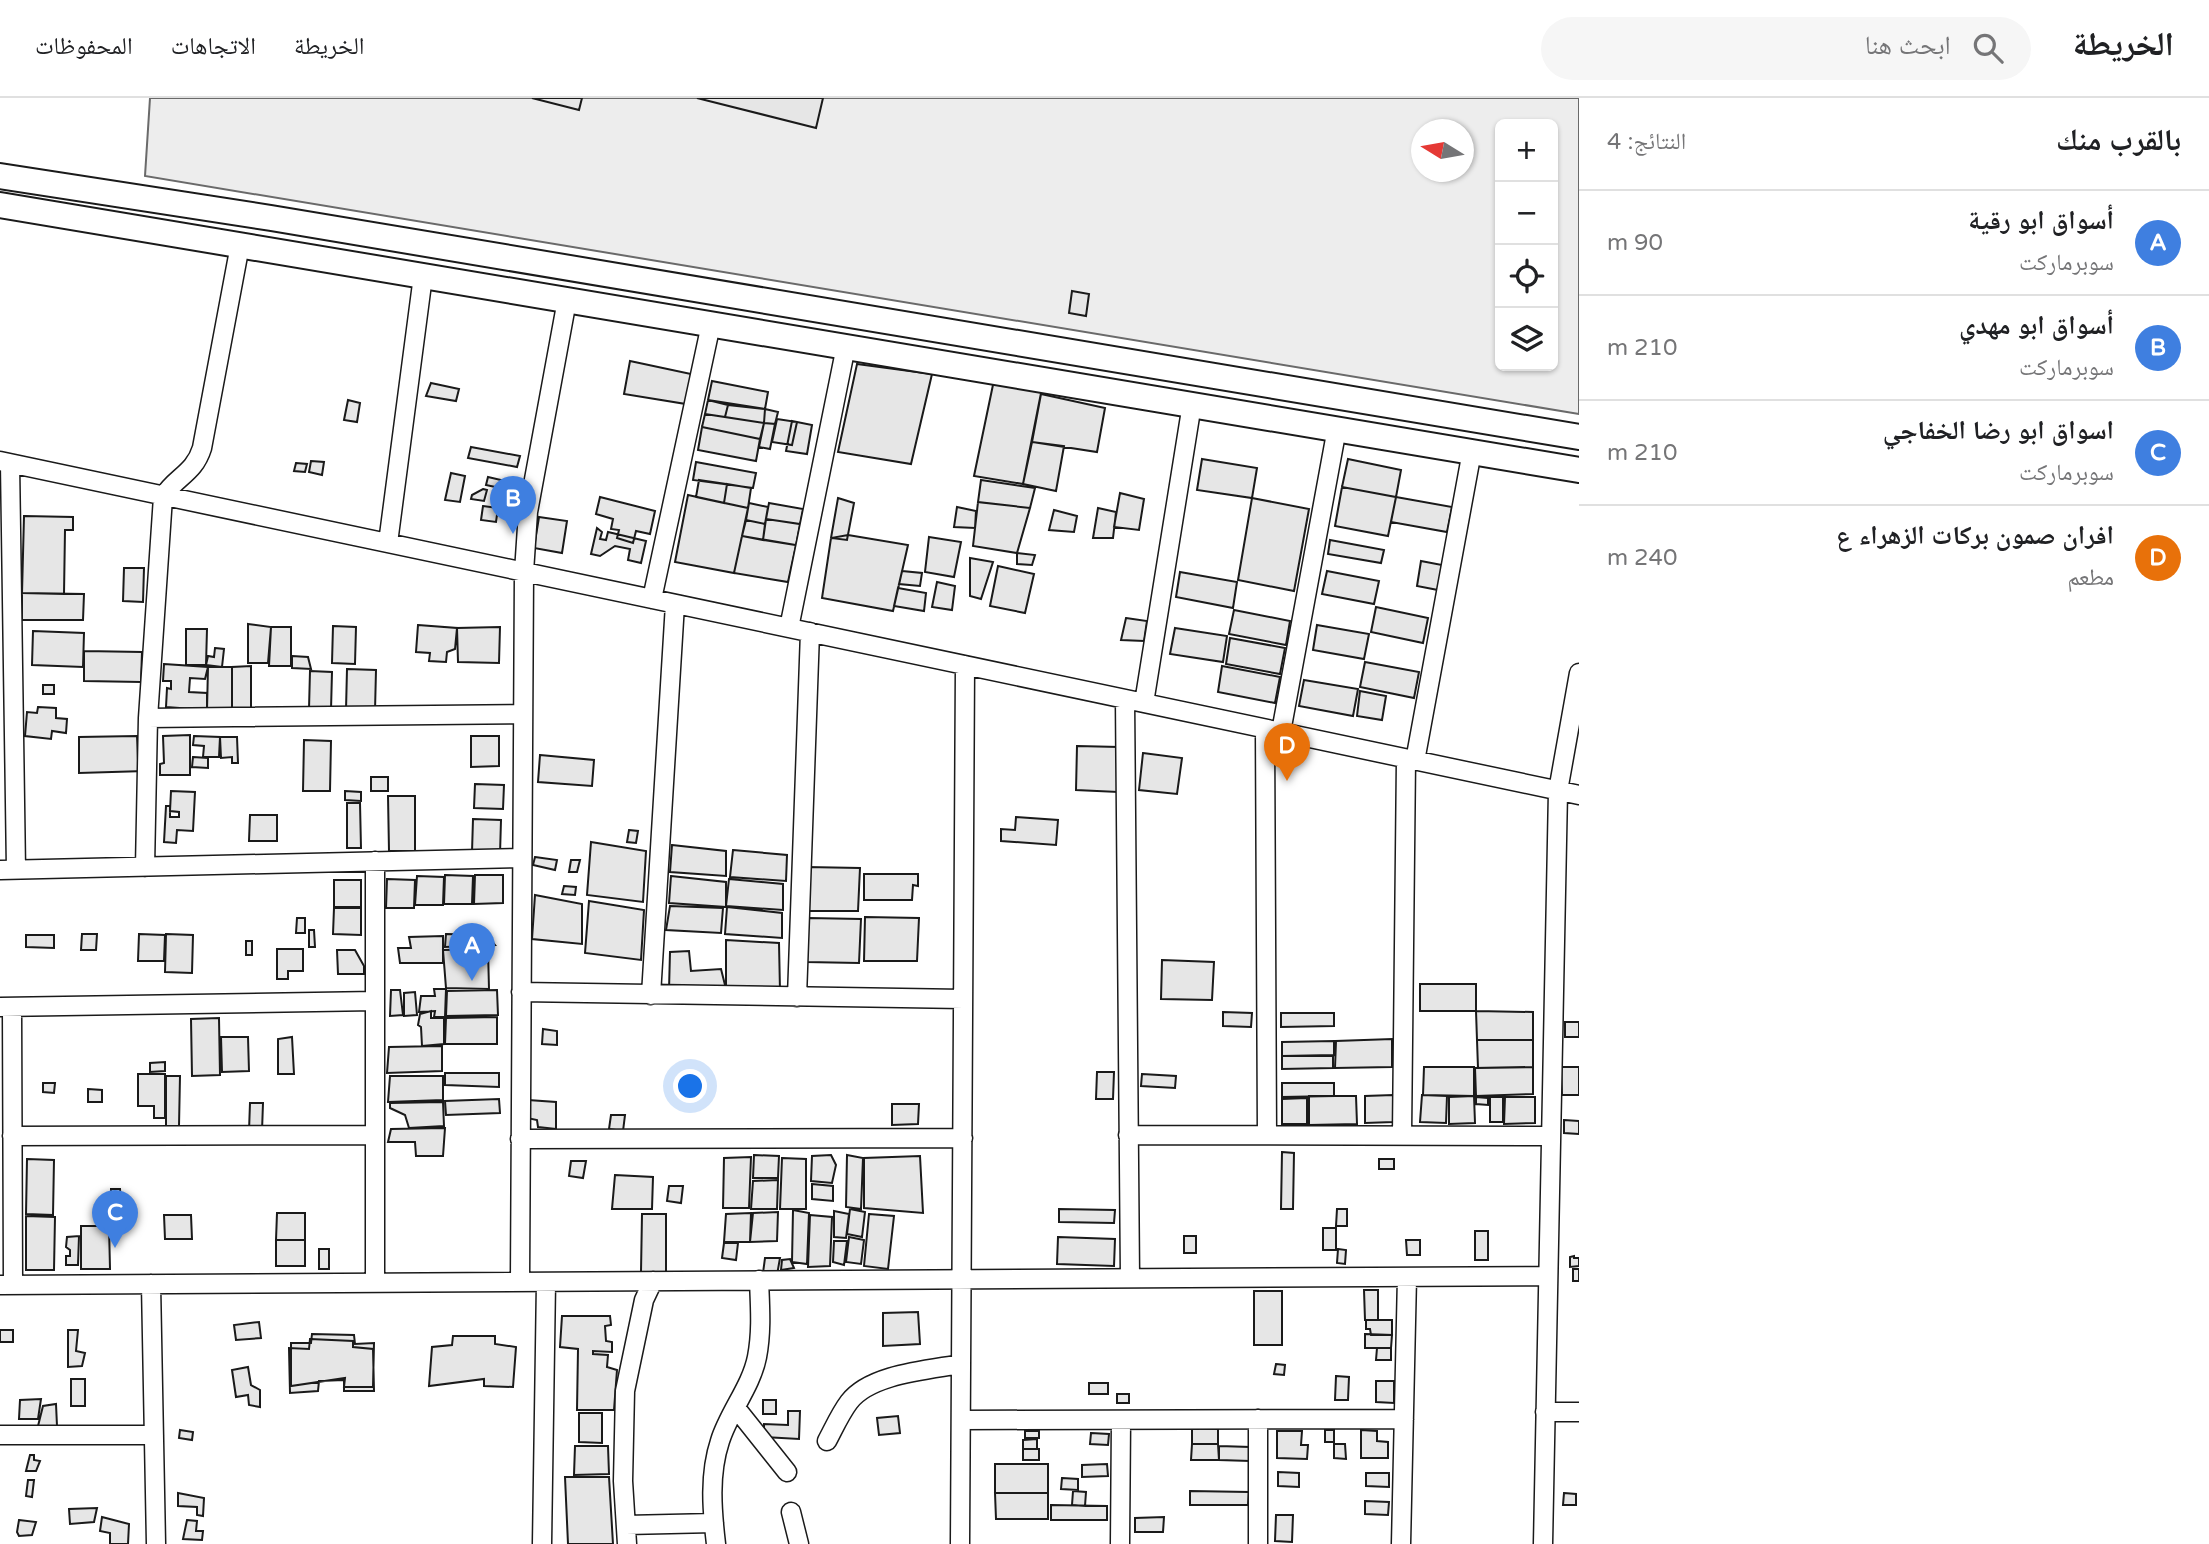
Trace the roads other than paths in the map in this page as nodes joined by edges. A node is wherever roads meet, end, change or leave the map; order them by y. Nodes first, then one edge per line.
1 (0, 176) edge
2 (0, 205) edge
3 (240, 245) junction
4 (423, 276) junction
5 (567, 300) junction
6 (711, 324) junction
7 (846, 346) junction
8 (1192, 404) junction
9 (1337, 428) junction
10 (1579, 437) edge
11 (1472, 451) junction
12 (5, 462) edge
13 (1579, 470) edge
14 (163, 497) junction
15 (388, 543) junction
16 (524, 572) junction
17 (652, 599) junction
18 (675, 604) junction
19 (789, 628) junction
20 (810, 632) junction
21 (965, 666) junction
22 (1579, 673) edge
23 (1125, 699) junction
24 (1144, 703) junction
25 (523, 715) junction
26 (148, 718) junction
27 (1273, 731) junction
28 (1411, 760) junction
29 (1558, 791) junction
30 (1579, 795) edge
31 (522, 858) junction
32 (375, 862) junction
33 (145, 867) junction
34 (8, 870) edge
35 (521, 992) junction
36 (651, 995) junction
37 (797, 997) junction
38 (963, 999) junction
39 (375, 1000) junction
40 (6, 1007) edge
41 (375, 1135) junction
42 (1128, 1135) junction
43 (1267, 1135) junction
44 (1402, 1135) junction
45 (12, 1136) junction
46 (1551, 1136) junction
47 (962, 1138) junction
48 (520, 1139) junction
49 (1548, 1276) junction
50 (1407, 1277) junction
51 (1130, 1278) junction
52 (962, 1279) junction
53 (759, 1280) junction
54 (653, 1281) junction
55 (520, 1282) junction
56 (547, 1282) junction
57 (375, 1283) junction
58 (151, 1284) junction
59 (7, 1285) edge
60 (961, 1364) junction
61 (736, 1408) junction
62 (1545, 1412) junction
63 (1579, 1412) edge
64 (1258, 1419) junction
65 (1404, 1419) junction
66 (961, 1420) junction
67 (1121, 1420) junction
68 (154, 1434) junction
69 (0, 1435) edge
70 (827, 1441) dead end
71 (787, 1472) dead end
72 (791, 1512) dead end
73 (714, 1523) junction
74 (626, 1525) junction
75 (156, 1544) edge
76 (542, 1544) edge
77 (627, 1544) edge
78 (716, 1544) edge
79 (799, 1544) edge
80 (960, 1544) edge
81 (1120, 1544) edge
82 (1258, 1544) edge
83 (1401, 1544) edge
84 (1543, 1544) edge

1 - 10 street
2 - 3 street
3 - 4 street
3 - 14 street
4 - 5 street
4 - 15 street
5 - 6 street
5 - 16 street
6 - 7 street
6 - 17 street
7 - 8 street
7 - 19 street
8 - 9 street
8 - 24 street
9 - 11 street
9 - 27 street
11 - 13 street
11 - 28 street
12 - 14 street
12 - 34 street
14 - 15 street
14 - 26 street
15 - 16 street
16 - 17 street
16 - 25 street
17 - 18 street
18 - 19 street
18 - 36 street
19 - 20 street
20 - 21 street
20 - 37 street
21 - 23 street
21 - 38 street
22 - 29 street
23 - 24 street
23 - 42 street
24 - 27 street
25 - 26 street
25 - 31 street
26 - 33 street
27 - 28 street
27 - 43 street
28 - 29 street
28 - 44 street
29 - 30 street
29 - 46 street
31 - 32 street
31 - 35 street
32 - 33 street
32 - 39 street
33 - 34 street
35 - 36 street
35 - 48 street
36 - 37 street
37 - 38 street
38 - 47 street
39 - 40 street
39 - 41 street
40 - 45 street
41 - 45 street
41 - 57 street
42 - 43 street
42 - 51 street
43 - 44 street
44 - 46 street
45 - 59 street
46 - 49 street
47 - 48 street
47 - 52 street
48 - 55 street
49 - 50 street
49 - 62 street
50 - 51 street
50 - 65 street
51 - 52 street
52 - 53 street
52 - 60 street
53 - 54 street
53 - 61 street
54 - 56 street
54 - 74 street
55 - 56 street
55 - 57 street
56 - 76 street
57 - 58 street
58 - 59 street
58 - 68 street
60 - 66 street
60 - 70 street
61 - 71 street
61 - 73 street
62 - 63 street
62 - 84 street
64 - 65 street
64 - 67 street
64 - 82 street
65 - 83 street
66 - 67 street
66 - 80 street
67 - 81 street
68 - 69 street
68 - 75 street
72 - 79 street
73 - 74 street
73 - 78 street
74 - 77 street

